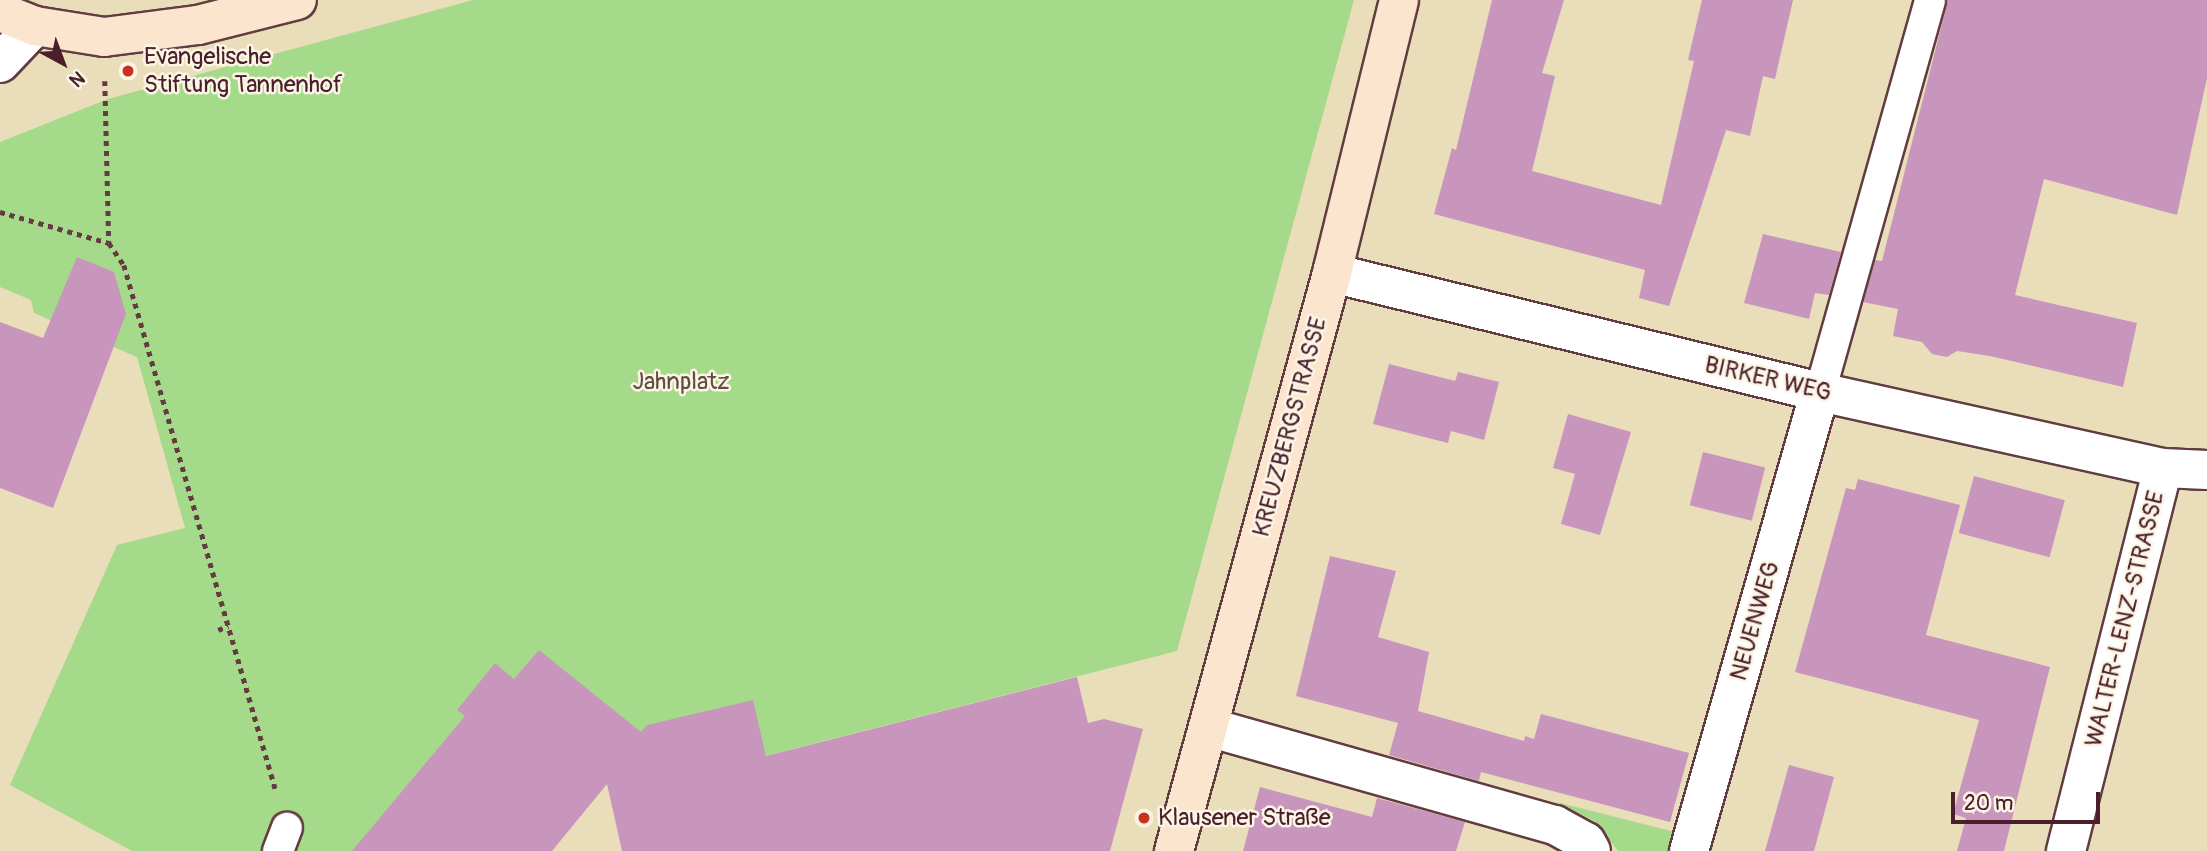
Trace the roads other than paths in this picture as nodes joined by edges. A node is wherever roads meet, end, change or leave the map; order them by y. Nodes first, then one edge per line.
1 (297, 0) edge
2 (1399, 0) edge
3 (1930, 0) edge
4 (0, 12) edge
5 (35, 26) junction
6 (0, 63) edge
7 (1332, 273) junction
8 (1820, 392) junction
9 (2163, 468) junction
10 (2207, 470) edge
11 (1208, 727) junction
12 (1174, 851) edge
13 (1591, 851) edge
14 (1689, 851) edge
15 (2066, 851) edge

1 - 5 main road
2 - 7 main road, KREUZBERGSTRASSE
3 - 8 lane
4 - 5 main road
5 - 6 street
7 - 8 street, BIRKER WEG
7 - 11 main road, KREUZBERGSTRASSE
8 - 9 street, BIRKER WEG
8 - 14 street, NEUENWEG
9 - 10 street, BIRKER WEG
9 - 15 street, WALTER-LENZ-STRASSE
11 - 12 main road, KREUZBERGSTRASSE
11 - 13 street

